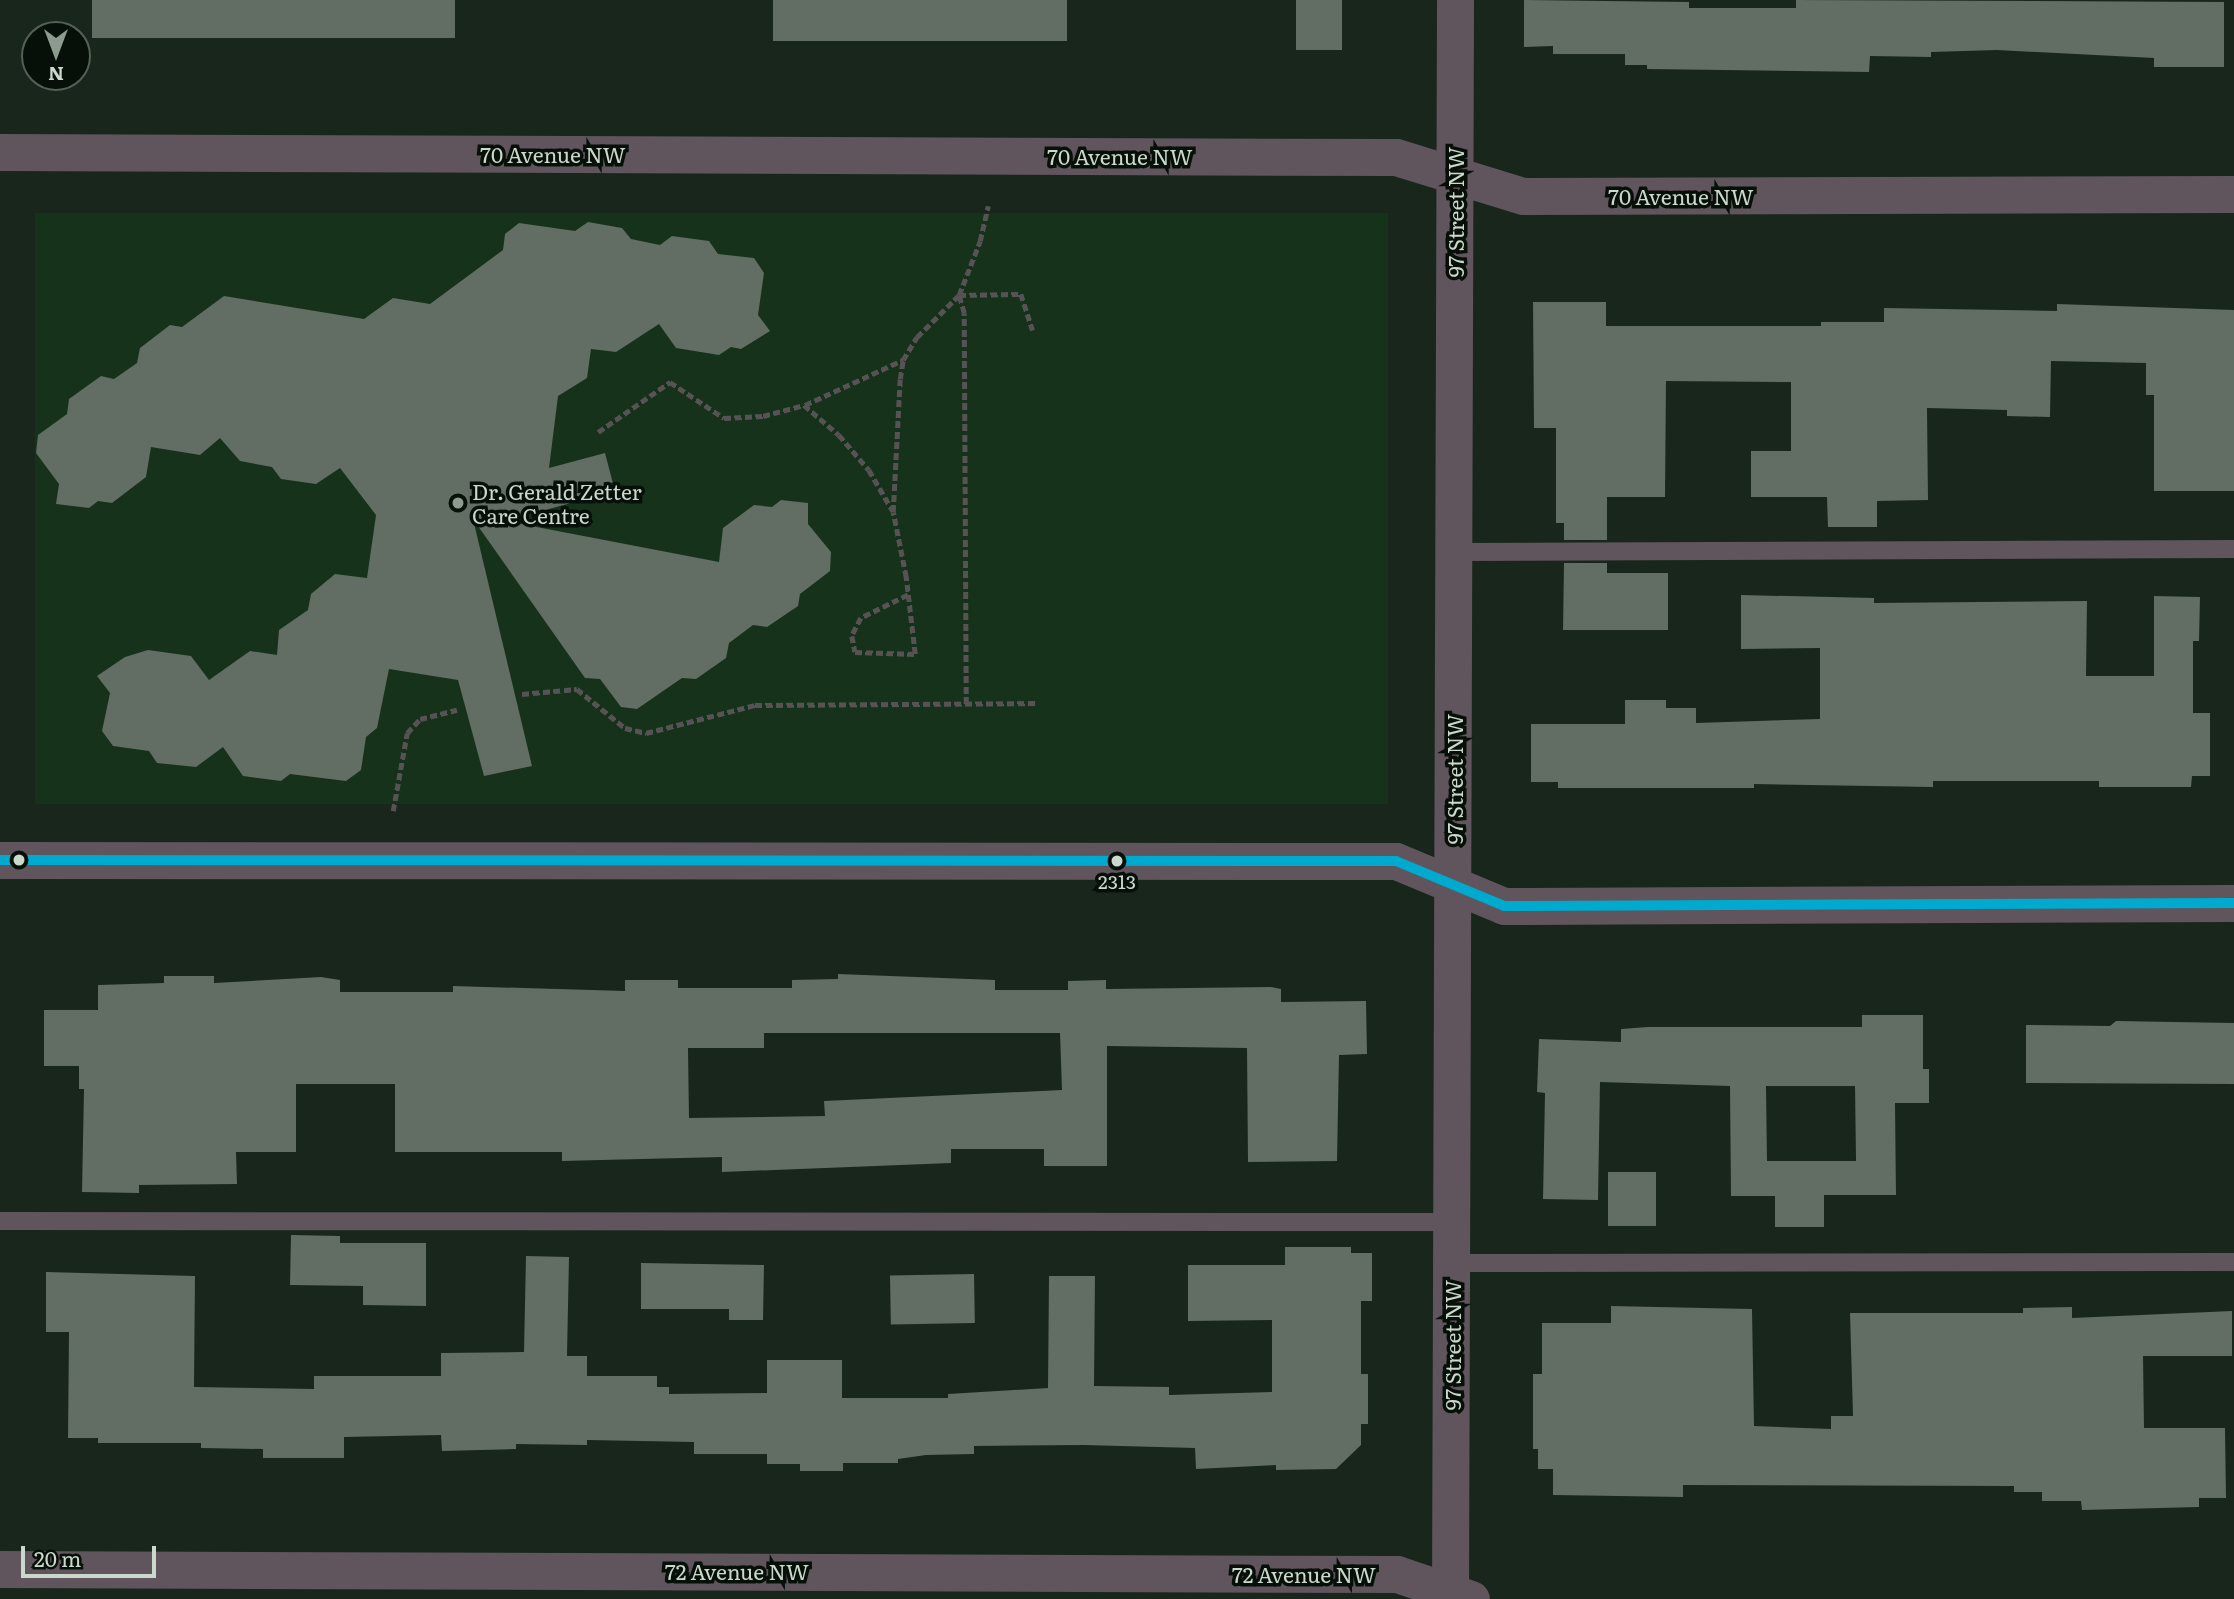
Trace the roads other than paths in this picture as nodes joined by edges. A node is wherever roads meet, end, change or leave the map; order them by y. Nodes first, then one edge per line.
1 (1455, 0) edge
2 (0, 152) edge
3 (1455, 175) junction
4 (2234, 194) edge
5 (2234, 549) edge
6 (1456, 552) junction
7 (0, 860) edge
8 (1453, 885) junction
9 (2234, 902) edge
10 (0, 1221) edge
11 (1454, 1222) junction
12 (2234, 1262) edge
13 (1452, 1263) junction
14 (0, 1569) edge
15 (1457, 1597) edge

1 - 3 street, 97 Street NW
2 - 3 street, 70 Avenue NW
3 - 4 street, 70 Avenue NW
3 - 6 street, 97 Street NW
5 - 6 lane
6 - 8 street, 97 Street NW
7 - 8 street
8 - 9 street
8 - 11 street, 97 Street NW
10 - 11 lane
11 - 13 street, 97 Street NW
12 - 13 lane
13 - 15 street, 97 Street NW
14 - 15 street, 72 Avenue NW

